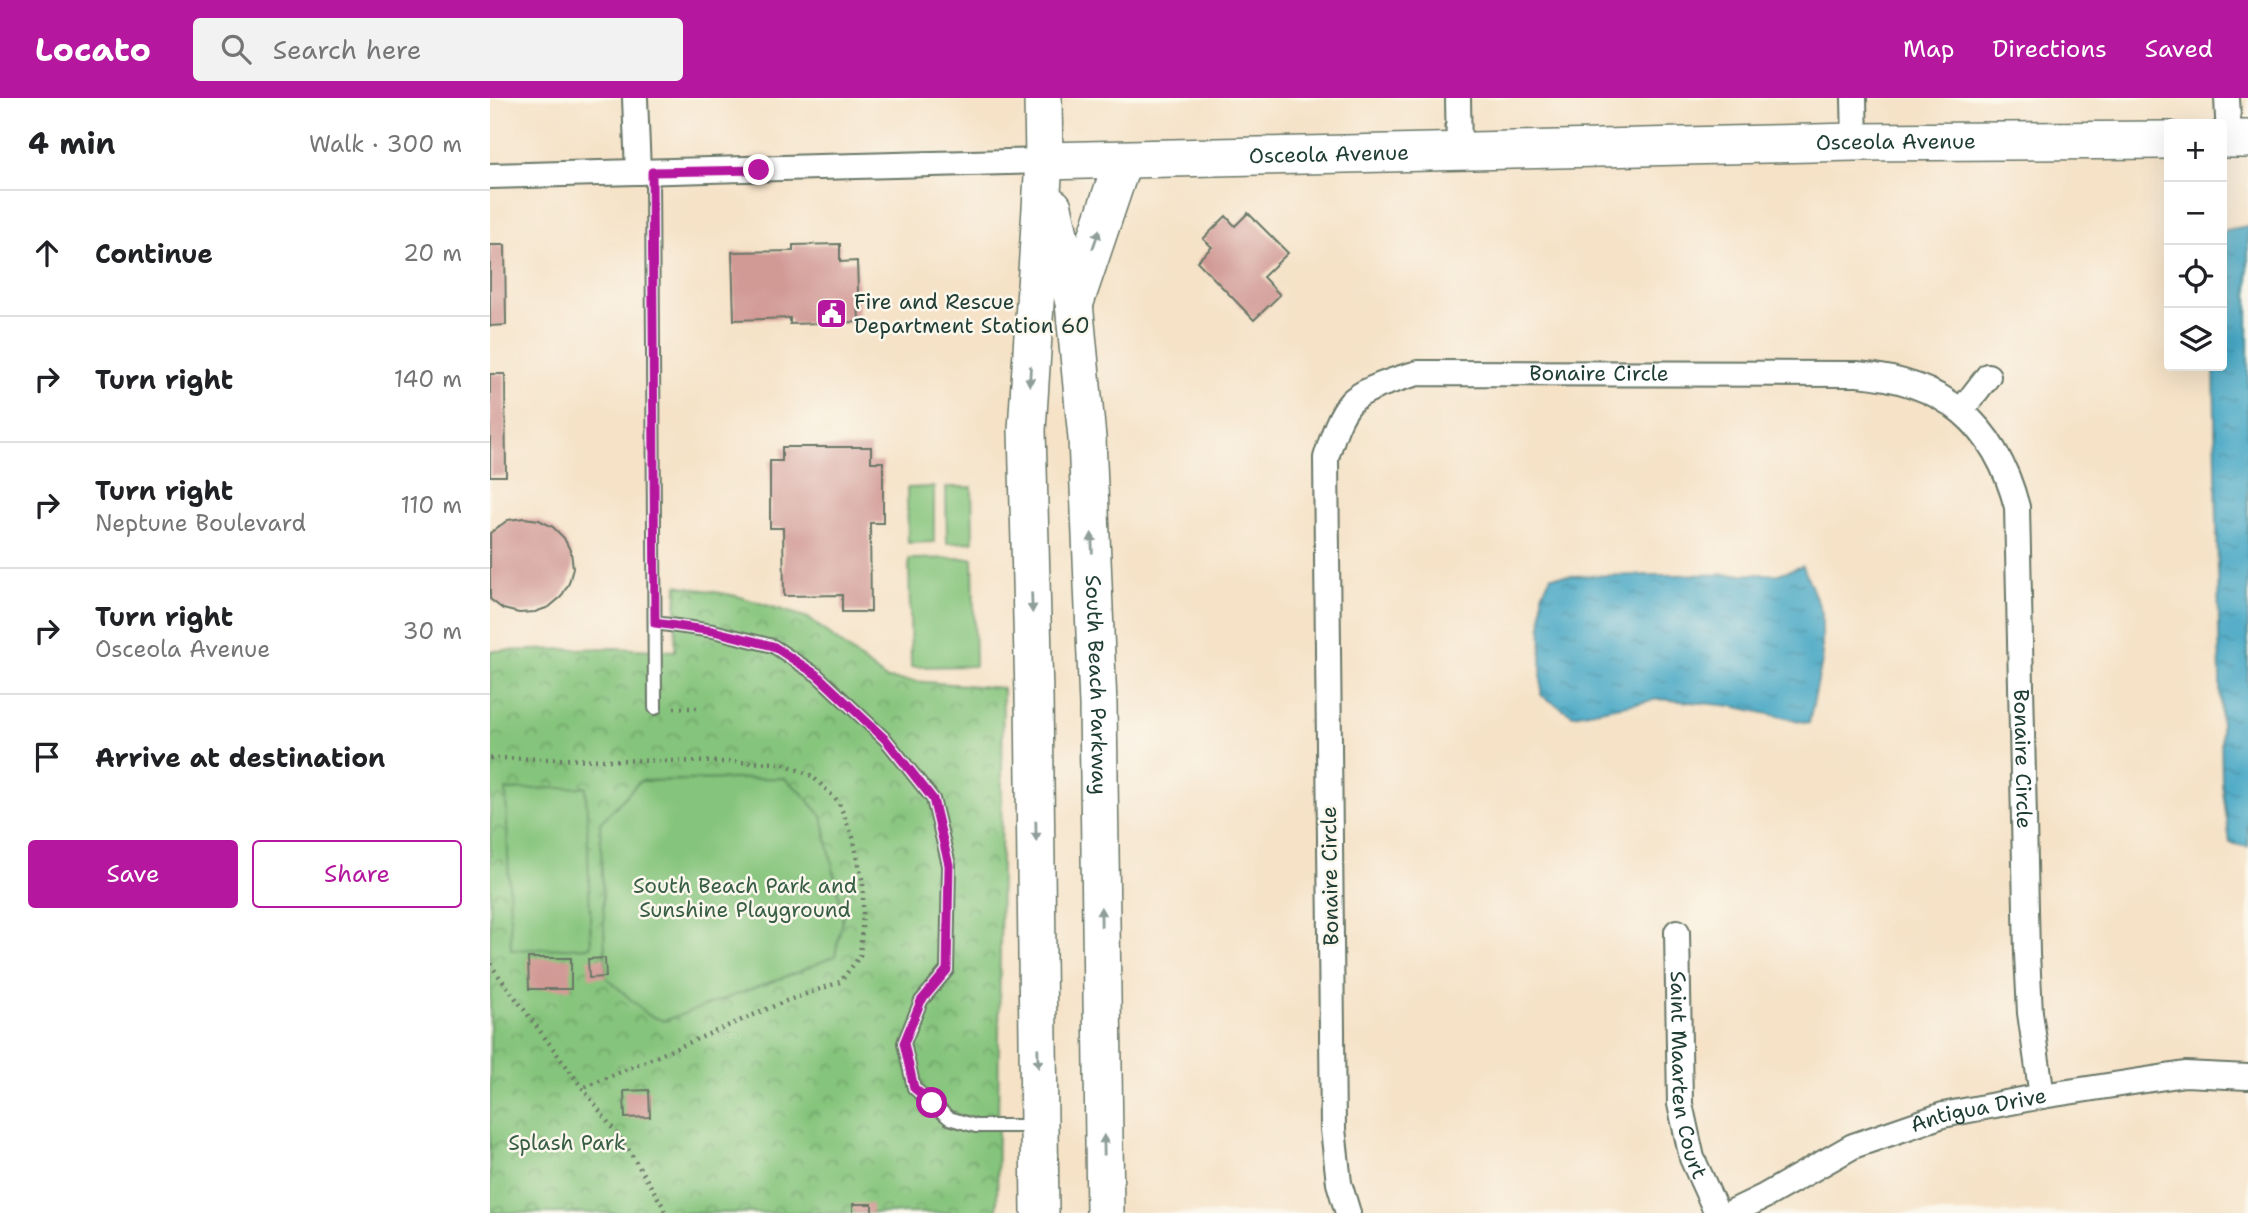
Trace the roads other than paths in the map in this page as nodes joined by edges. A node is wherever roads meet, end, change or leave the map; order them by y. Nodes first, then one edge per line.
1 (635, 98) edge
2 (1043, 98) edge
3 (1458, 98) edge
4 (1854, 98) edge
5 (2227, 98) edge
6 (2233, 139) edge
7 (2164, 140) edge
8 (1856, 142) junction
9 (1459, 153) junction
10 (1123, 160) junction
11 (1044, 161) junction
12 (645, 172) junction
13 (490, 176) edge
14 (1074, 303) junction
15 (1988, 376) dead end
16 (1961, 411) junction
17 (655, 623) junction
18 (655, 708) dead end
19 (1677, 932) dead end
20 (2248, 1077) edge
21 (2042, 1096) junction
22 (1039, 1126) junction
23 (1040, 1213) edge
24 (1105, 1213) edge
25 (1348, 1213) edge
26 (1717, 1213) edge
27 (1730, 1213) edge

1 - 12 street
2 - 11 street, South Beach Parkway
3 - 9 street
4 - 8 street
5 - 6 street
7 - 8 street, Osceola Avenue
8 - 9 street, Osceola Avenue
9 - 10 street, Osceola Avenue
10 - 11 street, Osceola Avenue
14 -> 10 street
11 - 12 street, Osceola Avenue
11 - 14 street, South Beach Parkway
11 -> 22 street, South Beach Parkway
12 - 13 street, Osceola Avenue
12 - 17 lane
24 -> 14 street, South Beach Parkway
15 - 16 street
16 - 21 street, Bonaire Circle
16 - 25 street, Bonaire Circle
17 - 18 lane
17 - 22 lane
19 - 26 street, Saint Maarten Court
20 - 21 street, Antigua Drive
21 - 27 street, Antigua Drive
22 - 23 street, South Beach Parkway

